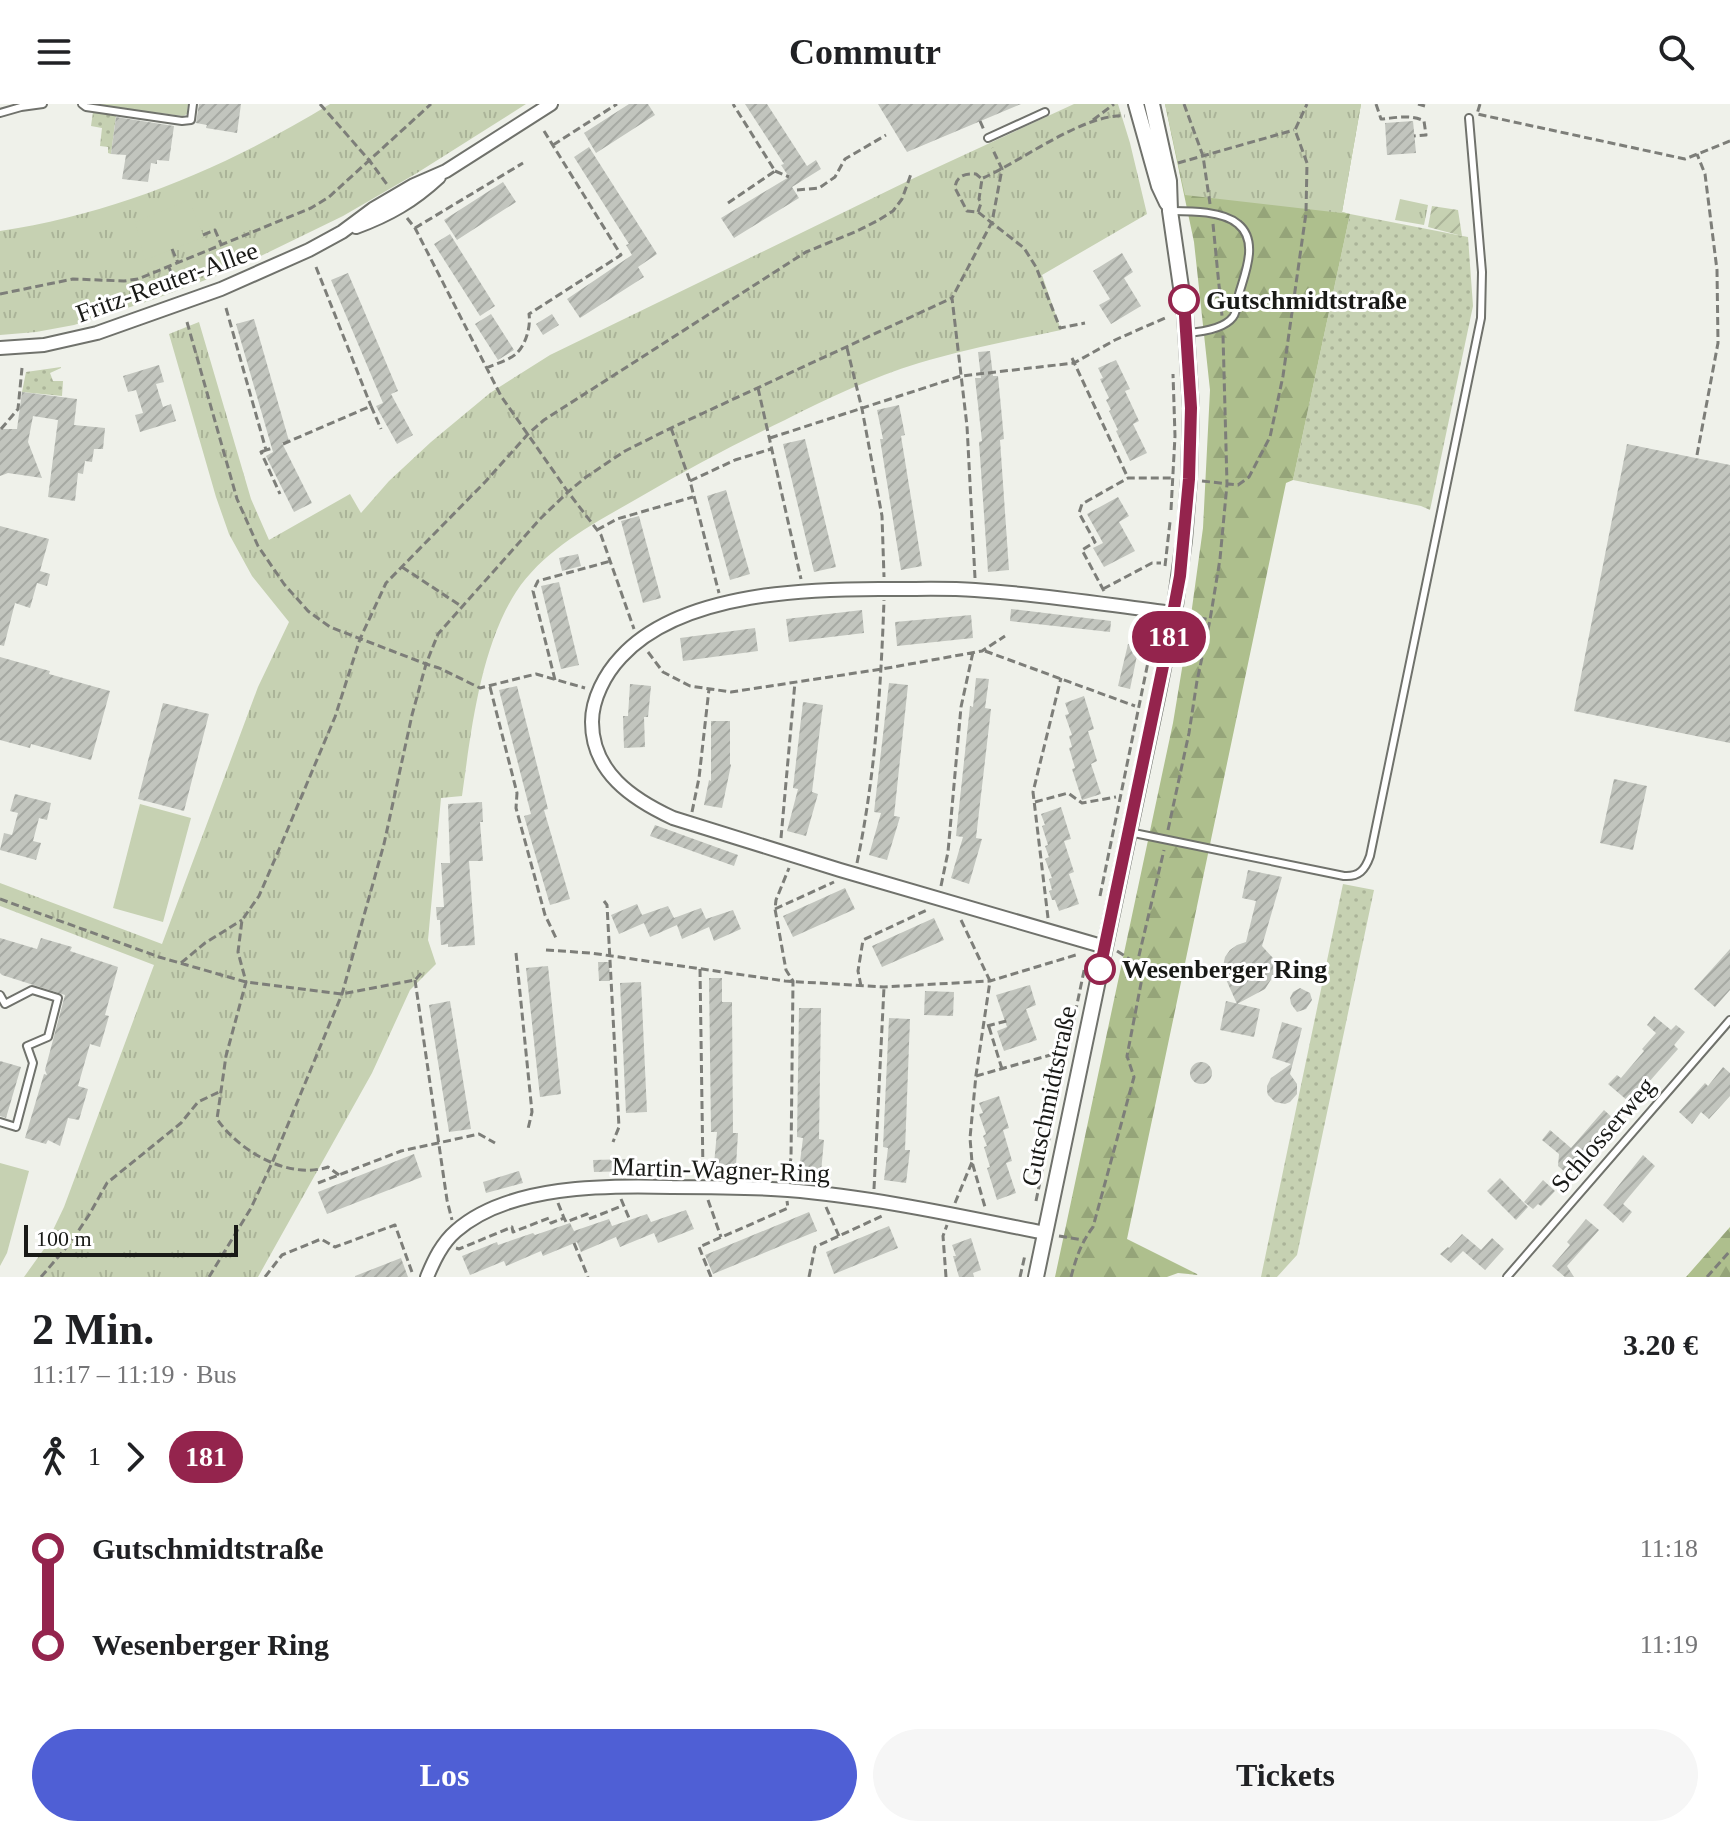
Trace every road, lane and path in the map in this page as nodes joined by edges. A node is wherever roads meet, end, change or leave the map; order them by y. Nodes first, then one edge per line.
1 (43, 104) edge
2 (82, 104) edge
3 (193, 104) edge
4 (320, 104) edge
5 (431, 104) edge
6 (551, 104) edge
7 (617, 104) edge
8 (733, 104) edge
9 (1114, 104) edge
10 (1152, 104) edge
11 (1184, 104) edge
12 (1307, 104) edge
13 (1376, 104) edge
14 (1418, 104) edge
15 (1480, 104) edge
16 (1425, 106) edge
17 (1045, 112) dead end
18 (0, 113) edge
19 (1131, 113) edge
20 (1469, 118) dead end
21 (1090, 122) junction
22 (1295, 130) junction
23 (544, 131) dead end
24 (886, 135) dead end
25 (1414, 136) dead end
26 (988, 138) joint
27 (1730, 141) edge
28 (553, 145) junction
29 (1697, 154) junction
30 (1203, 156) junction
31 (369, 160) junction
32 (523, 163) dead end
33 (1175, 164) dead end
34 (1002, 169) junction
35 (775, 171) junction
36 (911, 174) dead end
37 (789, 177) dead end
38 (982, 179) junction
39 (391, 190) dead end
40 (797, 190) dead end
41 (728, 203) dead end
42 (1170, 211) junction
43 (978, 212) junction
44 (1211, 213) junction
45 (407, 218) dead end
46 (992, 222) junction
47 (415, 228) junction
48 (203, 235) dead end
49 (222, 246) junction
50 (172, 249) dead end
51 (178, 263) junction
52 (169, 267) junction
53 (316, 267) dead end
54 (178, 293) dead end
55 (0, 294) edge
56 (952, 298) junction
57 (226, 308) dead end
58 (1165, 318) dead end
59 (187, 322) dead end
60 (1085, 323) dead end
61 (1222, 324) junction
62 (1187, 333) junction
63 (847, 347) junction
64 (0, 348) edge
65 (1072, 358) dead end
66 (1074, 363) junction
67 (22, 368) dead end
68 (486, 368) junction
69 (1173, 370) dead end
70 (961, 376) junction
71 (758, 388) junction
72 (371, 406) junction
73 (862, 407) junction
74 (671, 428) junction
75 (1, 429) edge
76 (381, 429) dead end
77 (528, 434) junction
78 (770, 438) junction
79 (283, 444) dead end
80 (273, 448) dead end
81 (773, 449) junction
82 (266, 450) junction
83 (1697, 455) dead end
84 (1128, 478) junction
85 (1173, 478) junction
86 (1189, 479) junction
87 (690, 481) junction
88 (1227, 484) junction
89 (568, 492) junction
90 (280, 494) dead end
91 (693, 497) junction
92 (597, 530) junction
93 (611, 561) junction
94 (1161, 563) dead end
95 (402, 567) junction
96 (1164, 574) dead end
97 (884, 589) junction
98 (1103, 589) junction
99 (975, 590) junction
100 (804, 592) junction
101 (722, 604) junction
102 (1112, 605) junction
103 (461, 606) junction
104 (1166, 612) junction
105 (1210, 620) junction
106 (1005, 636) dead end
107 (360, 639) junction
108 (639, 641) junction
109 (982, 651) junction
110 (973, 652) junction
111 (426, 664) junction
112 (882, 669) junction
113 (1061, 678) junction
114 (555, 680) junction
115 (795, 682) junction
116 (490, 686) junction
117 (709, 689) junction
118 (599, 692) junction
119 (1135, 706) dead end
120 (1116, 797) dead end
121 (1035, 802) junction
122 (689, 823) junction
123 (1129, 832) junction
124 (1167, 839) junction
125 (780, 851) junction
126 (794, 856) junction
127 (840, 870) junction
128 (855, 875) junction
129 (0, 899) edge
130 (938, 899) junction
131 (604, 901) dead end
132 (960, 905) junction
133 (1098, 905) dead end
134 (775, 909) junction
135 (242, 920) junction
136 (1050, 931) junction
137 (556, 938) dead end
138 (1092, 948) junction
139 (546, 950) dead end
140 (516, 953) dead end
141 (611, 956) junction
142 (181, 963) junction
143 (1137, 964) junction
144 (700, 969) junction
145 (423, 971) dead end
146 (415, 980) junction
147 (793, 981) junction
148 (990, 981) junction
149 (246, 982) junction
150 (861, 986) junction
151 (884, 987) junction
152 (342, 994) junction
153 (0, 995) edge
154 (1010, 1020) dead end
155 (1730, 1020) edge
156 (983, 1025) junction
157 (989, 1027) junction
158 (1061, 1052) dead end
159 (1002, 1069) junction
160 (976, 1076) junction
161 (221, 1091) junction
162 (0, 1122) edge
163 (528, 1129) dead end
164 (613, 1142) dead end
165 (438, 1143) junction
166 (495, 1143) dead end
167 (272, 1163) junction
168 (339, 1175) junction
169 (318, 1183) dead end
170 (621, 1186) junction
171 (703, 1187) junction
172 (784, 1190) junction
173 (821, 1194) junction
174 (873, 1201) junction
175 (1036, 1203) dead end
176 (624, 1205) junction
177 (905, 1206) junction
178 (629, 1218) dead end
179 (990, 1222) junction
180 (455, 1232) junction
181 (1045, 1233) junction
182 (839, 1236) junction
183 (721, 1237) junction
184 (1083, 1240) junction
185 (445, 1243) junction
186 (574, 1243) dead end
187 (1730, 1251) edge
188 (41, 1277) edge
189 (209, 1277) edge
190 (265, 1277) edge
191 (414, 1277) edge
192 (427, 1277) edge
193 (588, 1277) edge
194 (711, 1277) edge
195 (809, 1277) edge
196 (1036, 1277) edge
197 (1071, 1277) edge
198 (1507, 1277) edge
199 (1707, 1277) edge

1 - 18 lane
2 - 3 lane
4 - 31 path
5 - 31 path
6 - 64 street, Fritz-Reuter-Allee
7 - 28 path
8 - 35 path
9 - 21 path
10 - 42 street, Gutschmidtstraße
11 - 30 path
12 - 22 path
13 - 25 path
14 - 16 path
15 - 29 path
17 - 26 lane
19 - 21 path
19 - 42 street, Gutschmidtstraße
20 - 124 lane
21 - 34 path
22 - 30 path
22 - 88 path
23 - 28 path
24 - 40 path
26 - 34 path
27 - 29 path
28 - 68 path
29 - 83 path
30 - 33 path
30 - 44 path
31 - 39 path
31 - 49 path
32 - 47 path
34 - 38 path
34 - 46 path
35 - 37 path
35 - 41 path
36 - 77 path
38 - 43 path
38 - 43 path
42 - 44 lane
42 - 62 street, Gutschmidtstraße
43 - 46 path
44 - 61 path
44 - 61 lane
45 - 47 path
46 - 56 path
46 - 60 path
47 - 68 path
48 - 49 path
49 - 51 path
50 - 51 path
51 - 52 path
52 - 54 path
52 - 55 path
53 - 72 path
56 - 63 path
56 - 70 path
57 - 82 path
58 - 66 path
59 - 107 path
61 - 62 lane
61 - 88 path
62 - 86 street, Gutschmidtstraße
63 - 71 path
63 - 73 path
65 - 66 path
66 - 70 path
66 - 84 path
67 - 75 path
68 - 77 path
69 - 85 path
70 - 73 path
70 - 99 path
71 - 74 path
71 - 78 path
72 - 76 path
72 - 79 path
73 - 78 path
73 - 97 path
74 - 87 path
74 - 89 path
77 - 89 path
77 - 95 path
78 - 81 path
80 - 82 path
81 - 87 path
81 - 100 path
82 - 90 path
84 - 85 path
84 - 98 path
85 - 96 path
86 - 88 path
86 - 104 street, Gutschmidtstraße
87 - 91 path
88 - 105 path
89 - 92 path
89 - 103 path
91 - 92 path
91 - 101 path
92 - 93 path
93 - 108 path
93 - 114 path
94 - 98 path
95 - 103 path
95 - 107 path
97 - 99 street
97 - 100 street
97 - 112 path
98 - 102 path
99 - 102 street
100 - 101 street
101 - 108 street
102 - 104 street
103 - 111 path
104 - 105 path
104 - 123 street, Gutschmidtstraße
104 - 133 path
105 - 124 path
106 - 109 path
107 - 111 path
107 - 135 path
108 - 117 path
108 - 118 street
109 - 110 path
109 - 113 path
110 - 112 path
110 - 130 path
111 - 116 path
111 - 152 path
112 - 115 path
112 - 128 path
113 - 119 path
113 - 121 path
114 - 116 path
114 - 118 path
115 - 117 path
115 - 125 path
116 - 137 path
117 - 122 path
118 - 122 street
120 - 121 path
121 - 136 path
122 - 125 street
123 - 124 lane
123 - 138 street, Gutschmidtstraße
124 - 143 path
125 - 126 street
126 - 127 street
126 - 134 path
127 - 128 street
127 - 134 path
128 - 130 street
129 - 142 path
130 - 132 street
130 - 150 path
131 - 141 path
132 - 136 street
132 - 148 path
134 - 147 path
135 - 142 path
135 - 149 path
136 - 138 street
138 - 143 path
138 - 148 path
138 - 175 path
138 - 181 street, Gutschmidtstraße
139 - 141 path
140 - 163 path
141 - 144 path
141 - 164 path
142 - 149 path
143 - 184 path
144 - 147 path
144 - 171 path
145 - 146 path
146 - 152 path
146 - 165 path
147 - 150 path
147 - 172 path
148 - 151 path
148 - 156 path
149 - 152 path
149 - 161 path
150 - 151 path
151 - 174 path
152 - 167 path
153 - 162 lane
154 - 157 path
155 - 198 lane, Schlosserweg
156 - 157 path
156 - 160 path
157 - 159 path
158 - 159 path
159 - 160 path
160 - 179 path
161 - 167 path
161 - 188 path
165 - 166 path
165 - 168 path
165 - 180 path
167 - 168 path
167 - 189 path
168 - 169 path
170 - 171 street, Martin-Wagner-Ring
170 - 176 path
170 - 180 street, Martin-Wagner-Ring
171 - 172 street, Martin-Wagner-Ring
171 - 183 path
172 - 173 street, Martin-Wagner-Ring
172 - 183 path
173 - 174 street, Martin-Wagner-Ring
173 - 182 path
174 - 177 street, Martin-Wagner-Ring
176 - 178 path
176 - 185 path
177 - 179 street, Martin-Wagner-Ring
177 - 182 path
179 - 181 street, Martin-Wagner-Ring
180 - 185 street, Martin-Wagner-Ring
181 - 184 path
181 - 196 street, Gutschmidtstraße
182 - 195 path
183 - 194 path
184 - 197 path
185 - 192 street, Martin-Wagner-Ring
186 - 193 path
187 - 199 path
190 - 191 path

